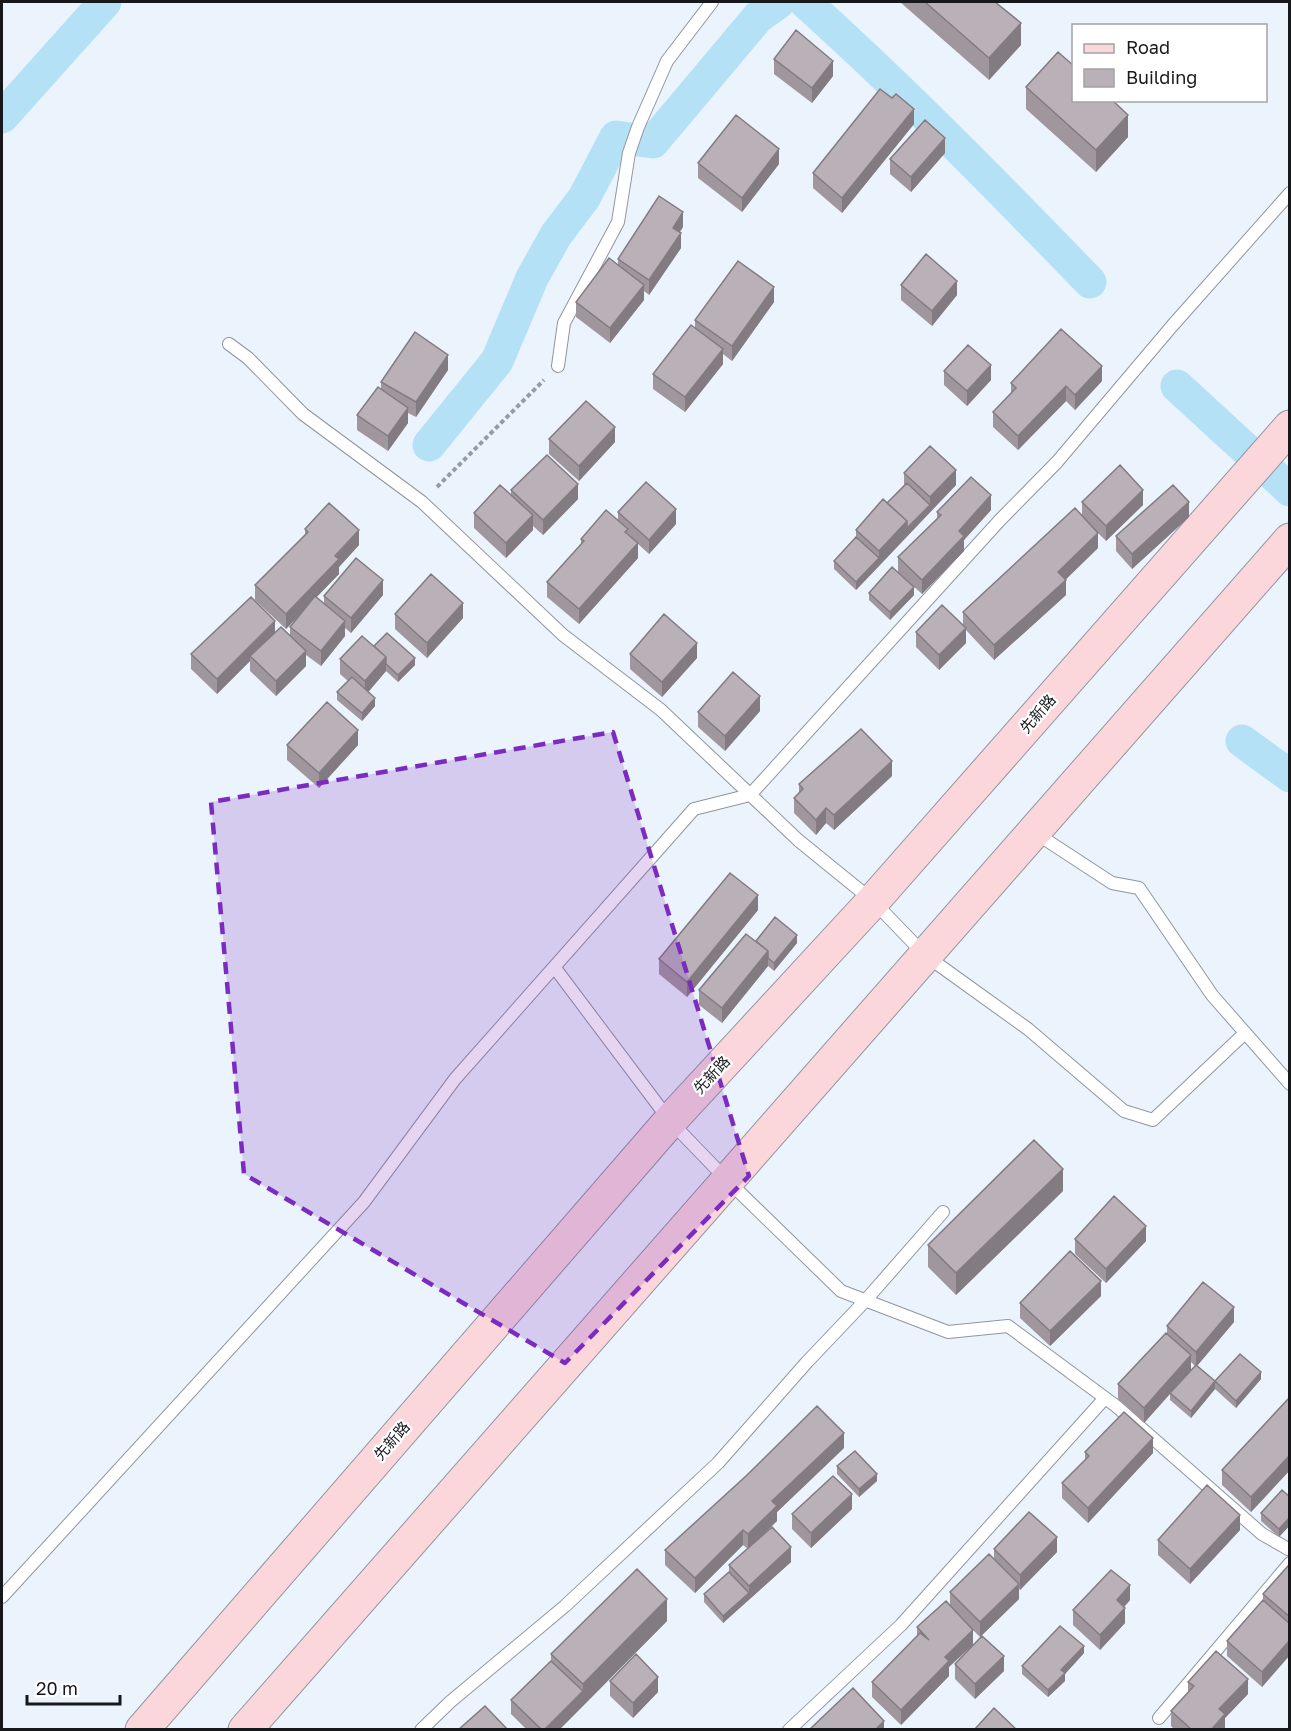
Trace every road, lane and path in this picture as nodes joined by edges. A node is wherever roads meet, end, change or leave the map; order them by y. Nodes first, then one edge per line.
1 (712, 2) edge
2 (1290, 193) edge
3 (229, 344) dead end
4 (558, 366) joint
5 (1289, 427) edge
6 (422, 502) junction
7 (1282, 548) edge
8 (750, 795) junction
9 (1034, 831) junction
10 (873, 902) junction
11 (925, 955) junction
12 (555, 968) junction
13 (1245, 1033) junction
14 (1290, 1084) edge
15 (670, 1121) junction
16 (727, 1180) junction
17 (943, 1212) dead end
18 (865, 1300) junction
19 (1105, 1398) junction
20 (1290, 1550) edge
21 (1290, 1563) edge
22 (2, 1597) edge
23 (1159, 1718) dead end
24 (142, 1730) edge
25 (245, 1730) edge
26 (421, 1730) edge
27 (789, 1730) edge

1 - 4 lane
2 - 8 lane
3 - 6 lane
4 - 6 path
5 - 10 main road, 先新路
6 - 8 lane
7 - 9 main road
8 - 10 lane
8 - 12 lane
9 - 11 main road
9 - 13 lane
10 - 11 lane
10 - 15 main road, 先新路
11 - 13 lane
11 - 16 main road
12 - 15 lane
12 - 22 lane
13 - 14 lane
15 - 16 lane
15 - 24 main road, 先新路
16 - 18 lane
16 - 25 main road
17 - 18 lane
18 - 19 lane
18 - 26 lane
19 - 20 lane
19 - 27 lane
21 - 23 lane

